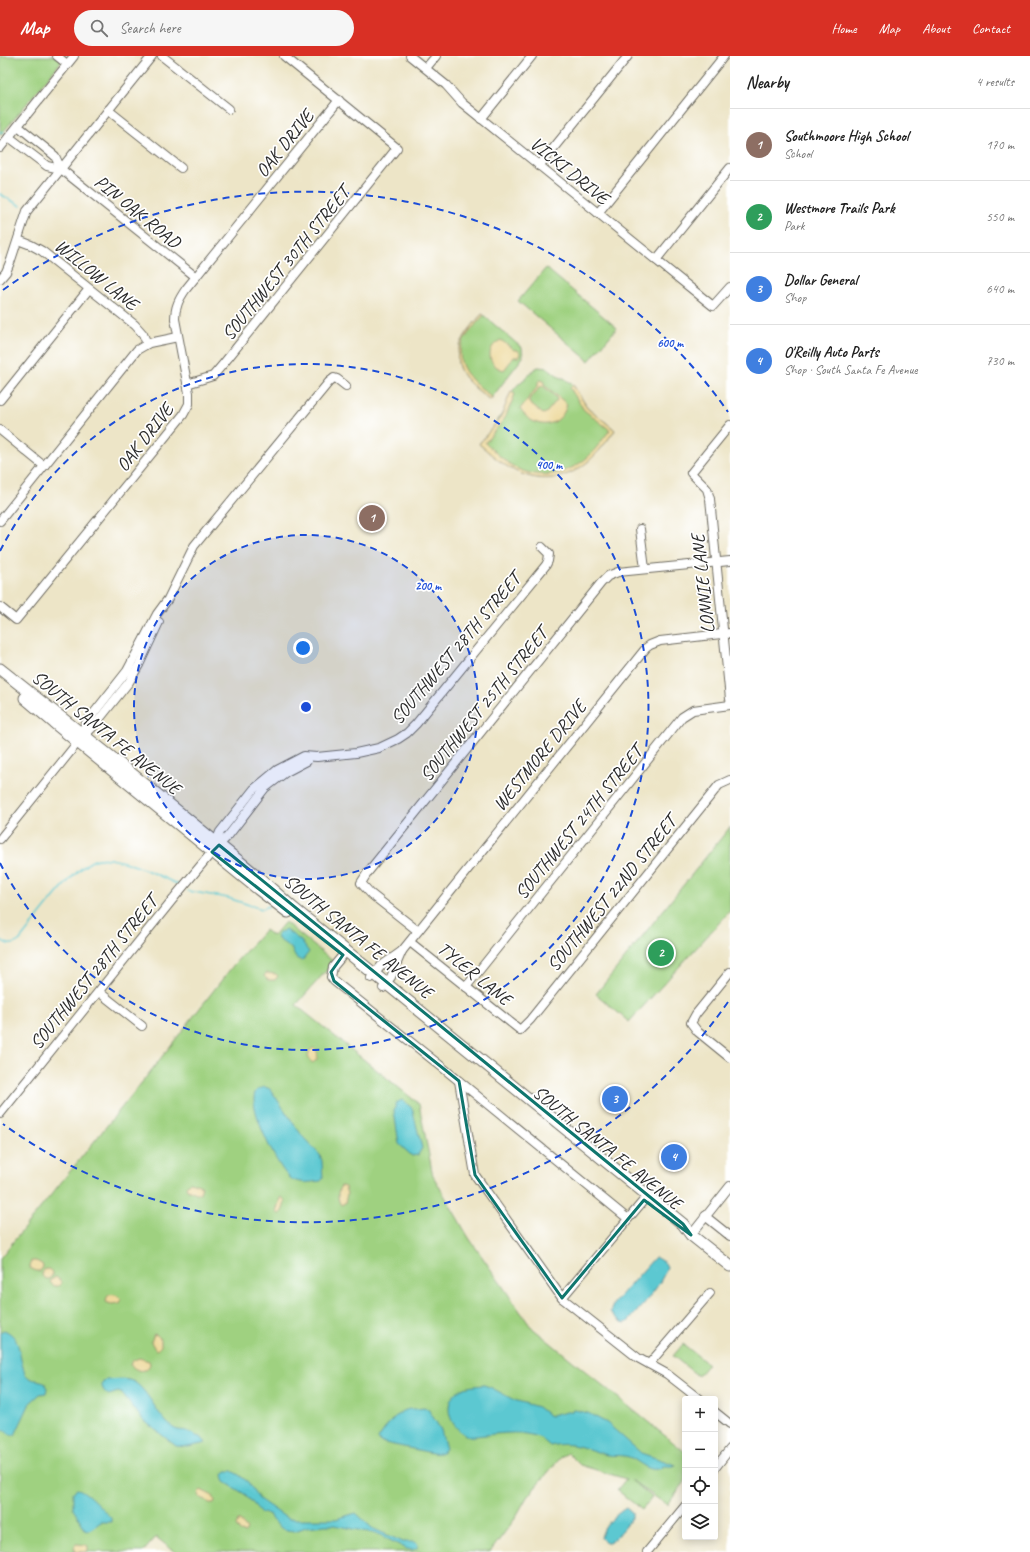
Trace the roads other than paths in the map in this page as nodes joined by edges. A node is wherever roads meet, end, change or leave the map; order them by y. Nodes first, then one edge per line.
1 (56, 56) edge
2 (74, 56) edge
3 (152, 56) edge
4 (162, 56) edge
5 (284, 56) edge
6 (410, 56) edge
7 (436, 56) edge
8 (532, 56) edge
9 (628, 56) edge
10 (724, 56) edge
11 (67, 64) junction
12 (426, 68) junction
13 (339, 100) junction
14 (229, 109) dead end
15 (108, 110) junction
16 (481, 119) junction
17 (20, 128) junction
18 (10, 136) junction
19 (0, 148) edge
20 (539, 166) junction
21 (181, 168) dead end
22 (730, 168) edge
23 (61, 169) junction
24 (598, 213) junction
25 (18, 240) junction
26 (656, 260) junction
27 (196, 277) junction
28 (0, 279) edge
29 (730, 287) edge
30 (89, 289) junction
31 (178, 337) junction
32 (148, 344) junction
33 (188, 384) junction
34 (346, 386) dead end
35 (0, 400) edge
36 (730, 425) edge
37 (0, 430) edge
38 (44, 466) junction
39 (0, 521) edge
40 (640, 529) dead end
41 (542, 547) dead end
42 (730, 561) edge
43 (717, 562) junction
44 (645, 569) junction
45 (0, 607) edge
46 (727, 633) edge
47 (0, 669) edge
48 (0, 677) edge
49 (730, 699) edge
50 (730, 706) edge
51 (81, 737) junction
52 (730, 780) edge
53 (0, 839) edge
54 (216, 846) junction
55 (360, 883) joint
56 (418, 931) junction
57 (410, 942) junction
58 (402, 951) junction
59 (343, 955) junction
60 (730, 972) edge
61 (373, 976) junction
62 (385, 986) junction
63 (466, 987) junction
64 (99, 992) junction
65 (142, 1026) dead end
66 (520, 1030) joint
67 (730, 1058) edge
68 (459, 1081) junction
69 (0, 1114) edge
70 (730, 1186) edge
71 (644, 1200) junction
72 (705, 1216) junction
73 (627, 1218) junction
74 (691, 1235) junction
75 (730, 1236) edge
76 (730, 1266) edge
77 (710, 1293) dead end
78 (562, 1298) junction
79 (649, 1364) junction
80 (695, 1396) edge
81 (718, 1414) edge
82 (730, 1424) edge
83 (730, 1449) edge
84 (718, 1464) edge
85 (682, 1510) edge
86 (647, 1552) edge

1 - 11 street
2 - 11 street
3 - 15 street
4 - 14 street
5 - 13 street
6 - 12 street, VICKI DRIVE
7 - 12 street
8 - 16 street
9 - 20 street
10 - 24 street
11 - 17 street
12 - 16 street, VICKI DRIVE
13 - 27 street, OAK DRIVE
13 - 33 street, SOUTHWEST 30TH STREET
15 - 21 street
15 - 23 street
16 - 20 street, VICKI DRIVE
17 - 18 street
17 - 23 street, PIN OAK ROAD
18 - 19 street
18 - 23 street, PIN OAK ROAD
20 - 24 street, VICKI DRIVE
22 - 26 street
23 - 25 street
23 - 27 street, PIN OAK ROAD
24 - 26 street, VICKI DRIVE
25 - 28 street
25 - 30 street, WILLOW LANE
26 - 29 street, VICKI DRIVE
27 - 31 street, OAK DRIVE
30 - 32 street, WILLOW LANE
30 - 35 street
31 - 32 street
31 - 33 street, OAK DRIVE
32 - 38 street
33 - 45 street, OAK DRIVE
34 - 51 street
36 - 43 street, LONNIE LANE
37 - 38 street
38 - 39 street
40 - 44 street
41 - 54 street, SOUTHWEST 28TH STREET
42 - 43 street, SOUTHWEST 25TH STREET
43 - 44 street, SOUTHWEST 25TH STREET
43 - 46 street, LONNIE LANE
44 - 55 street, SOUTHWEST 25TH STREET
46 - 49 street, LONNIE LANE
46 - 56 street, WESTMORE DRIVE
47 - 51 main road, SOUTH SANTA FE AVENUE
48 - 51 main road, SOUTH SANTA FE AVENUE
50 - 63 street, SOUTHWEST 24TH STREET
51 - 53 street
51 - 54 main road, SOUTH SANTA FE AVENUE
52 - 66 street, SOUTHWEST 22ND STREET
54 - 59 main road, SOUTH SANTA FE AVENUE
54 - 61 main road, SOUTH SANTA FE AVENUE
54 - 64 street, SOUTHWEST 28TH STREET
55 - 56 street, TYLER LANE
56 - 57 street, WESTMORE DRIVE
57 - 58 street, WESTMORE DRIVE
57 - 63 street, TYLER LANE
58 - 61 street, WESTMORE DRIVE
58 - 62 street, WESTMORE DRIVE
59 - 61 main road, SOUTH SANTA FE AVENUE
59 - 68 street
60 - 67 street
61 - 62 main road, SOUTH SANTA FE AVENUE
62 - 71 main road, SOUTH SANTA FE AVENUE
62 - 74 main road, SOUTH SANTA FE AVENUE
63 - 66 street, TYLER LANE
64 - 65 street
64 - 69 street, SOUTHWEST 28TH STREET
68 - 73 street
68 - 78 street
70 - 72 street
71 - 73 street
71 - 74 main road, SOUTH SANTA FE AVENUE
72 - 74 street
72 - 75 street
73 - 78 street
74 - 76 main road, SOUTH SANTA FE AVENUE
77 - 79 street
78 - 79 street
79 - 80 street
81 - 82 street
83 - 84 street
85 - 86 street

